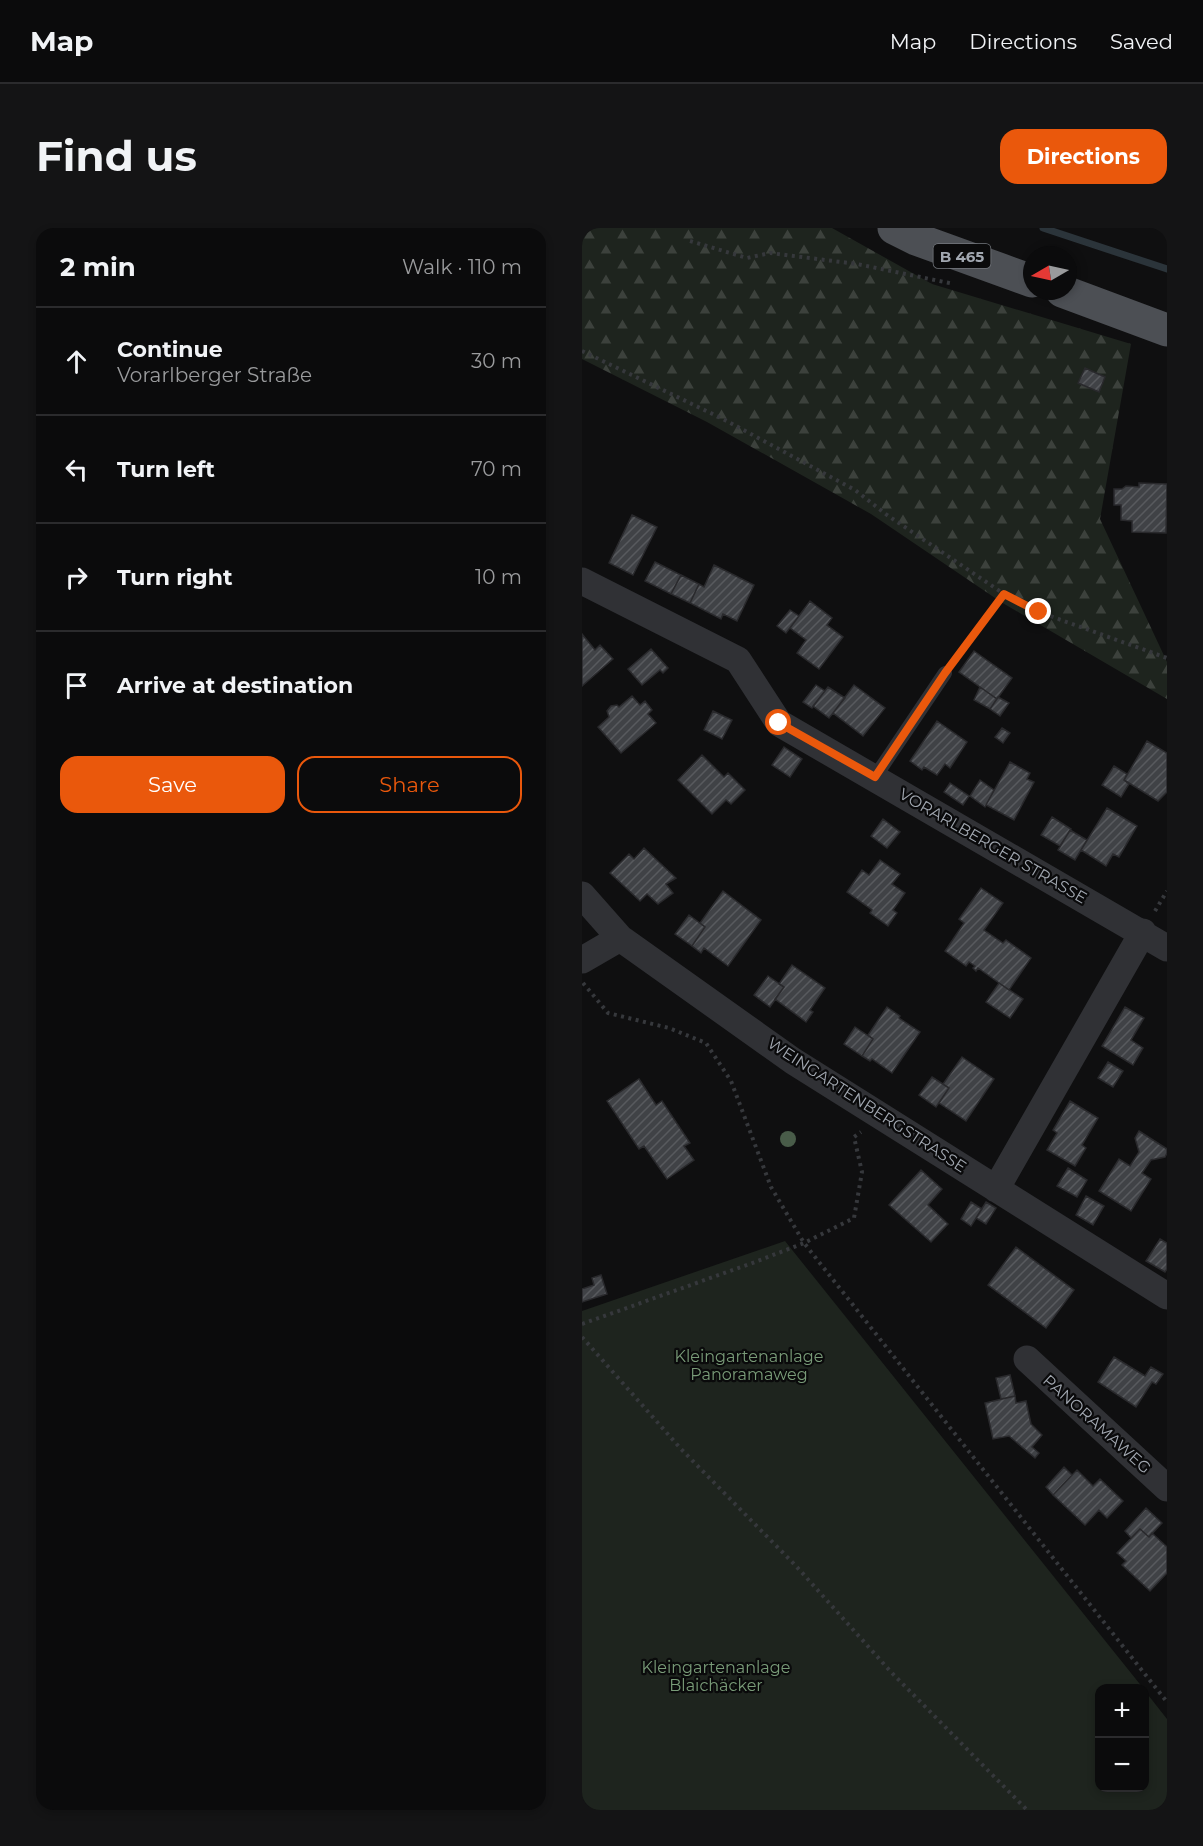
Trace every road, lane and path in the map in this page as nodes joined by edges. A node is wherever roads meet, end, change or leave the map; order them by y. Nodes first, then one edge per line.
1 (894, 228) edge
2 (690, 241) dead end
3 (1023, 278) edge
4 (962, 286) dead end
5 (1077, 297) edge
6 (1167, 330) edge
7 (582, 351) edge
8 (582, 581) edge
9 (1004, 594) junction
10 (1167, 658) edge
11 (945, 673) joint
12 (875, 777) junction
13 (582, 895) edge
14 (1143, 932) junction
15 (620, 938) junction
16 (1167, 948) edge
17 (582, 960) edge
18 (582, 976) edge
19 (883, 1116) junction
20 (996, 1189) junction
21 (804, 1243) junction
22 (1167, 1296) edge
23 (582, 1324) edge
24 (582, 1337) edge
25 (1026, 1359) dead end
26 (1167, 1488) edge
27 (1167, 1702) edge
28 (1027, 1810) edge

1 - 3 main road, B 465
2 - 4 path
5 - 6 main road
7 - 9 path
8 - 12 street, VORARLBERGER STRASSE
9 - 10 path
9 - 11 path
11 - 12 lane
12 - 14 street, VORARLBERGER STRASSE
13 - 15 street, WEINGARTENBERGSTRASSE
14 - 16 street, VORARLBERGER STRASSE
14 - 20 street
15 - 17 street
15 - 19 street, WEINGARTENBERGSTRASSE
18 - 21 path
19 - 20 street, WEINGARTENBERGSTRASSE
19 - 21 path
20 - 22 street, WEINGARTENBERGSTRASSE
21 - 23 path
21 - 27 path
24 - 28 path
25 - 26 street, PANORAMAWEG

